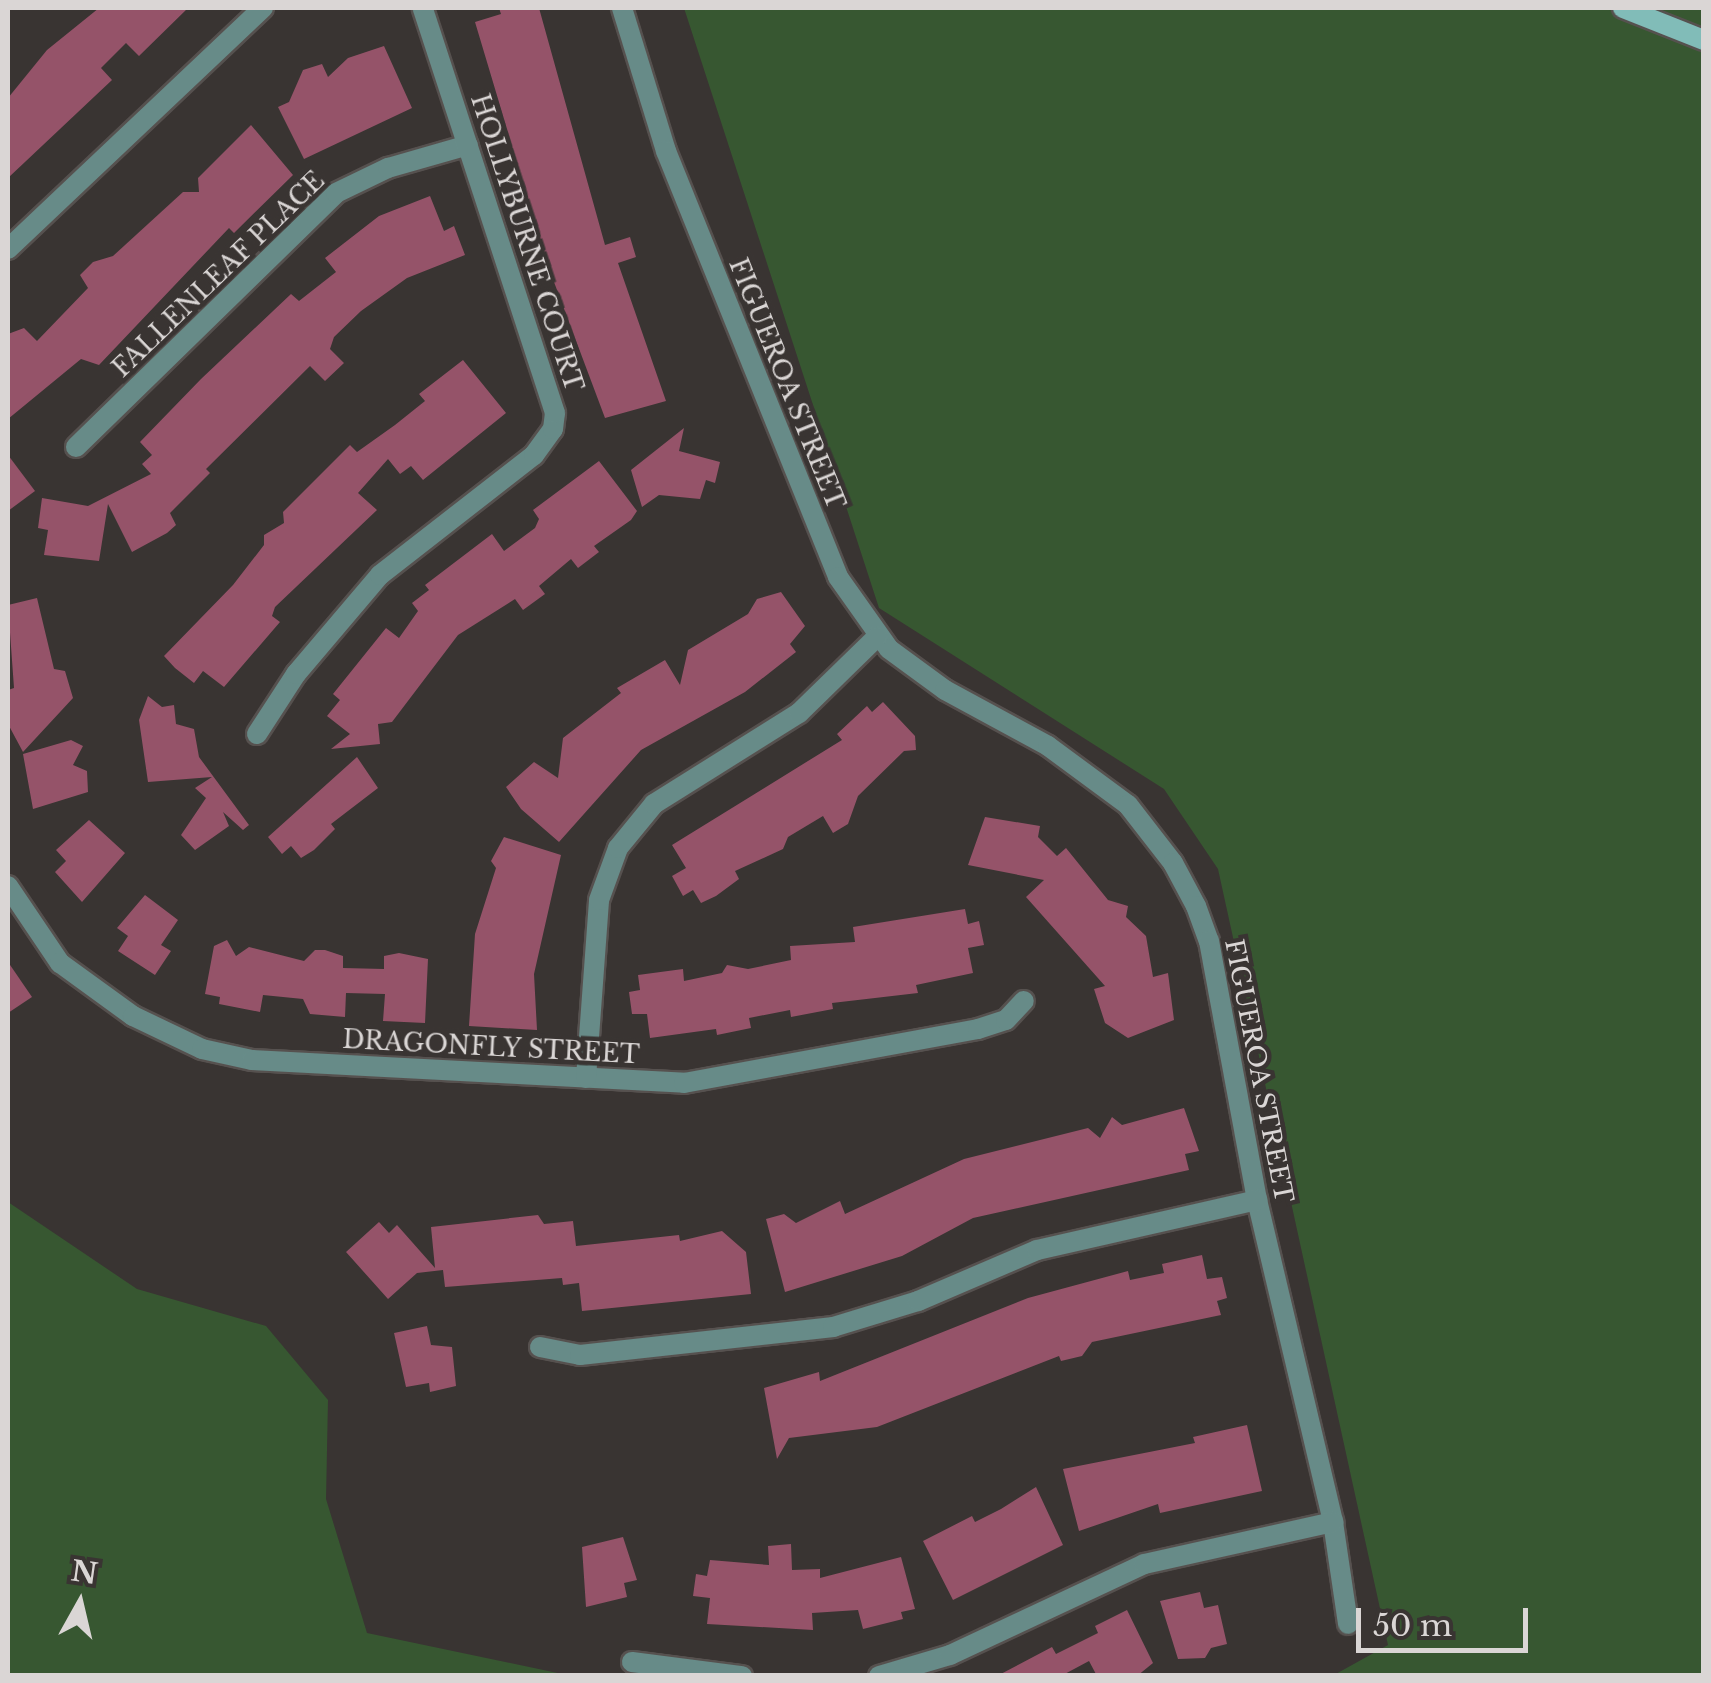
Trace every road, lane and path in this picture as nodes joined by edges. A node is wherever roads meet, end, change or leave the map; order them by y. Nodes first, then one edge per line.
1 (263, 8) edge
2 (423, 8) edge
3 (622, 8) edge
4 (1623, 8) edge
5 (1704, 40) edge
6 (468, 144) junction
7 (8, 250) edge
8 (76, 447) dead end
9 (877, 637) junction
10 (257, 734) dead end
11 (8, 886) edge
12 (1024, 1001) dead end
13 (586, 1078) junction
14 (1257, 1200) junction
15 (540, 1347) dead end
16 (1333, 1522) junction
17 (1348, 1624) dead end
18 (632, 1662) dead end
19 (742, 1676) edge
20 (879, 1676) edge

1 - 7 street
2 - 6 street, HOLLYBURNE COURT
3 - 9 street, FIGUEROA STREET
4 - 5 street
6 - 8 street, FALLENLEAF PLACE
6 - 10 street, HOLLYBURNE COURT
9 - 13 street
9 - 14 street, FIGUEROA STREET
11 - 13 street, DRAGONFLY STREET
12 - 13 street, DRAGONFLY STREET
14 - 15 street
14 - 16 street, FIGUEROA STREET
16 - 17 street, FIGUEROA STREET
16 - 20 street
18 - 19 street

